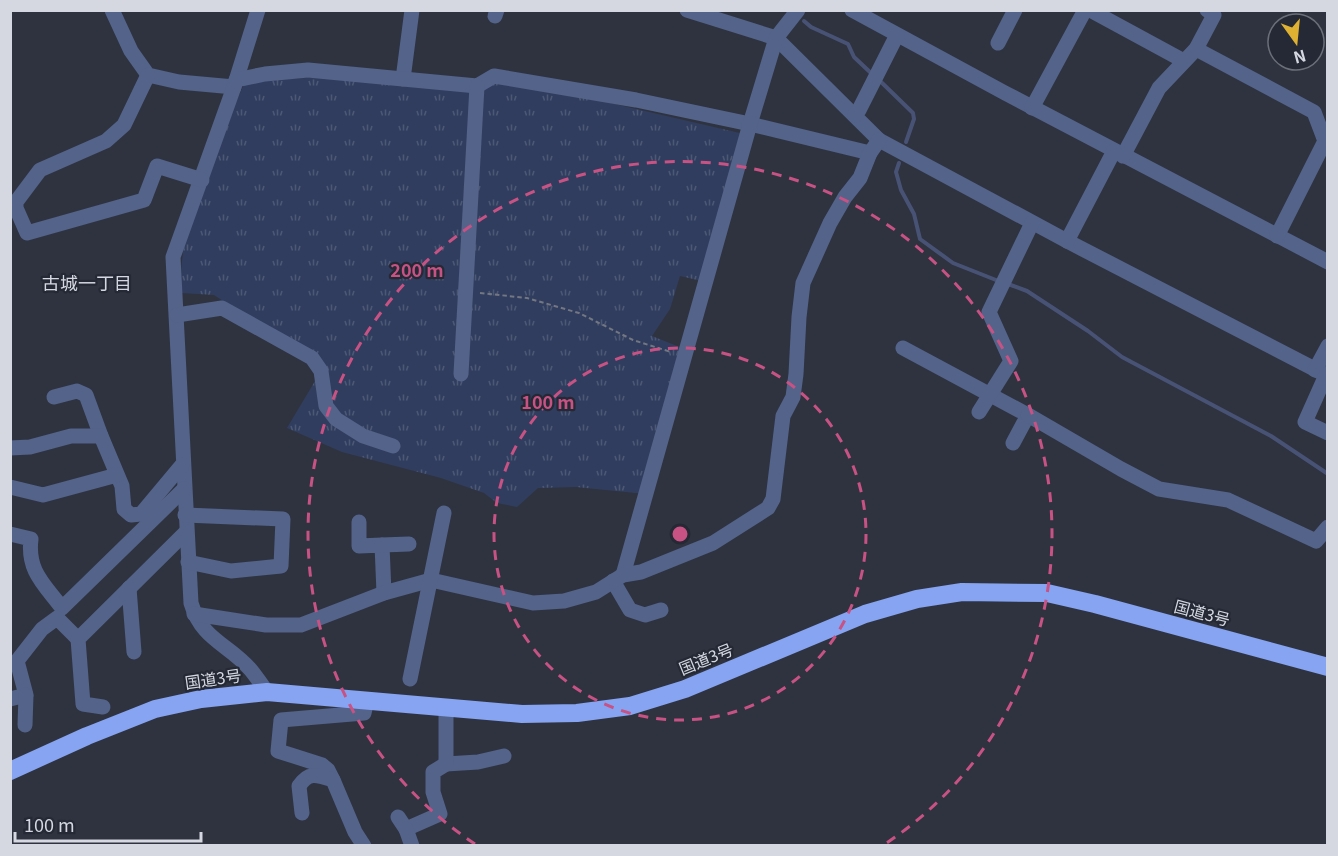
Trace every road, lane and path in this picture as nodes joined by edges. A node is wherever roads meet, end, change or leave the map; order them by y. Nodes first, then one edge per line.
1 (112, 10) edge
2 (258, 10) edge
3 (412, 10) edge
4 (687, 10) edge
5 (798, 10) edge
6 (852, 10) edge
7 (1015, 10) edge
8 (1085, 10) edge
9 (1090, 10) edge
10 (1212, 12) edge
11 (897, 35) junction
12 (776, 38) junction
13 (998, 43) dead end
14 (1196, 48) junction
15 (1184, 61) junction
16 (148, 75) junction
17 (403, 79) junction
18 (235, 83) junction
19 (477, 86) junction
20 (1032, 108) junction
21 (855, 115) junction
22 (750, 124) junction
23 (879, 140) junction
24 (1326, 140) edge
25 (870, 153) junction
26 (1119, 153) junction
27 (201, 180) junction
28 (1032, 223) junction
29 (1277, 236) junction
30 (1067, 241) junction
31 (1328, 262) edge
32 (466, 291) junction
33 (177, 315) junction
34 (1328, 346) edge
35 (903, 348) dead end
36 (685, 356) junction
37 (461, 374) dead end
38 (1323, 374) edge
39 (990, 396) junction
40 (54, 397) dead end
41 (979, 412) dead end
42 (1028, 415) junction
43 (1328, 434) edge
44 (101, 436) junction
45 (1013, 443) dead end
46 (393, 446) dead end
47 (10, 448) edge
48 (182, 465) junction
49 (117, 475) junction
50 (10, 487) edge
51 (184, 489) junction
52 (444, 513) dead end
53 (185, 515) junction
54 (359, 522) dead end
55 (1328, 526) edge
56 (186, 532) junction
57 (10, 534) edge
58 (410, 544) dead end
59 (382, 545) junction
60 (188, 562) junction
61 (618, 578) junction
62 (431, 580) junction
63 (129, 588) junction
64 (384, 593) junction
65 (661, 610) dead end
66 (59, 613) junction
67 (194, 614) junction
68 (78, 639) junction
69 (134, 652) dead end
70 (1328, 667) edge
71 (410, 679) dead end
72 (267, 692) junction
73 (26, 694) junction
74 (10, 699) edge
75 (367, 700) junction
76 (104, 707) dead end
77 (446, 707) junction
78 (25, 725) dead end
79 (87, 736) junction
80 (504, 756) dead end
81 (10, 760) edge
82 (446, 764) junction
83 (10, 771) edge
84 (333, 780) junction
85 (302, 813) dead end
86 (364, 846) edge
87 (412, 846) edge

1 - 16 street
2 - 18 street
3 - 17 street
4 - 12 street
5 - 12 street
6 - 11 street
7 - 13 street
8 - 20 street
9 - 15 street
10 - 14 street
11 - 20 street
11 - 21 street
12 - 21 street
12 - 22 street
14 - 15 street
14 - 24 street
15 - 26 street
16 - 18 street
16 - 27 street
17 - 18 street
17 - 19 street
18 - 27 street
19 - 22 street
19 - 32 street
20 - 26 street
21 - 23 street
22 - 25 street
22 - 36 street
23 - 25 street
23 - 28 street
24 - 29 street
25 - 61 street
26 - 29 street
26 - 30 street
27 - 33 street
28 - 30 street
28 - 39 street
29 - 31 street
30 - 38 street
32 - 36 path
32 - 37 street
33 - 46 street
33 - 48 street
34 - 38 street
35 - 39 street
36 - 61 street
38 - 43 street
39 - 41 street
39 - 42 street
40 - 44 street
42 - 45 street
42 - 55 street
44 - 47 street
44 - 49 street
48 - 49 street
48 - 51 street
49 - 50 street
51 - 53 street
51 - 66 street
52 - 62 street
53 - 56 street
53 - 60 street
54 - 59 street
56 - 60 street
56 - 63 street
57 - 66 street
58 - 59 street
59 - 64 street
60 - 67 street
61 - 62 street
61 - 65 street
62 - 64 street
62 - 71 street
63 - 68 street
63 - 69 street
64 - 67 street
66 - 68 street
66 - 73 street
67 - 72 street
68 - 76 street
70 - 77 highway, 国道3号
72 - 75 highway, 国道3号
72 - 79 highway, 国道3号
73 - 74 street
73 - 78 street
75 - 77 highway, 国道3号
75 - 84 street
77 - 82 street
79 - 81 highway, 国道3号
79 - 83 highway, 国道3号
80 - 82 street
82 - 87 street
84 - 85 street
84 - 86 street

